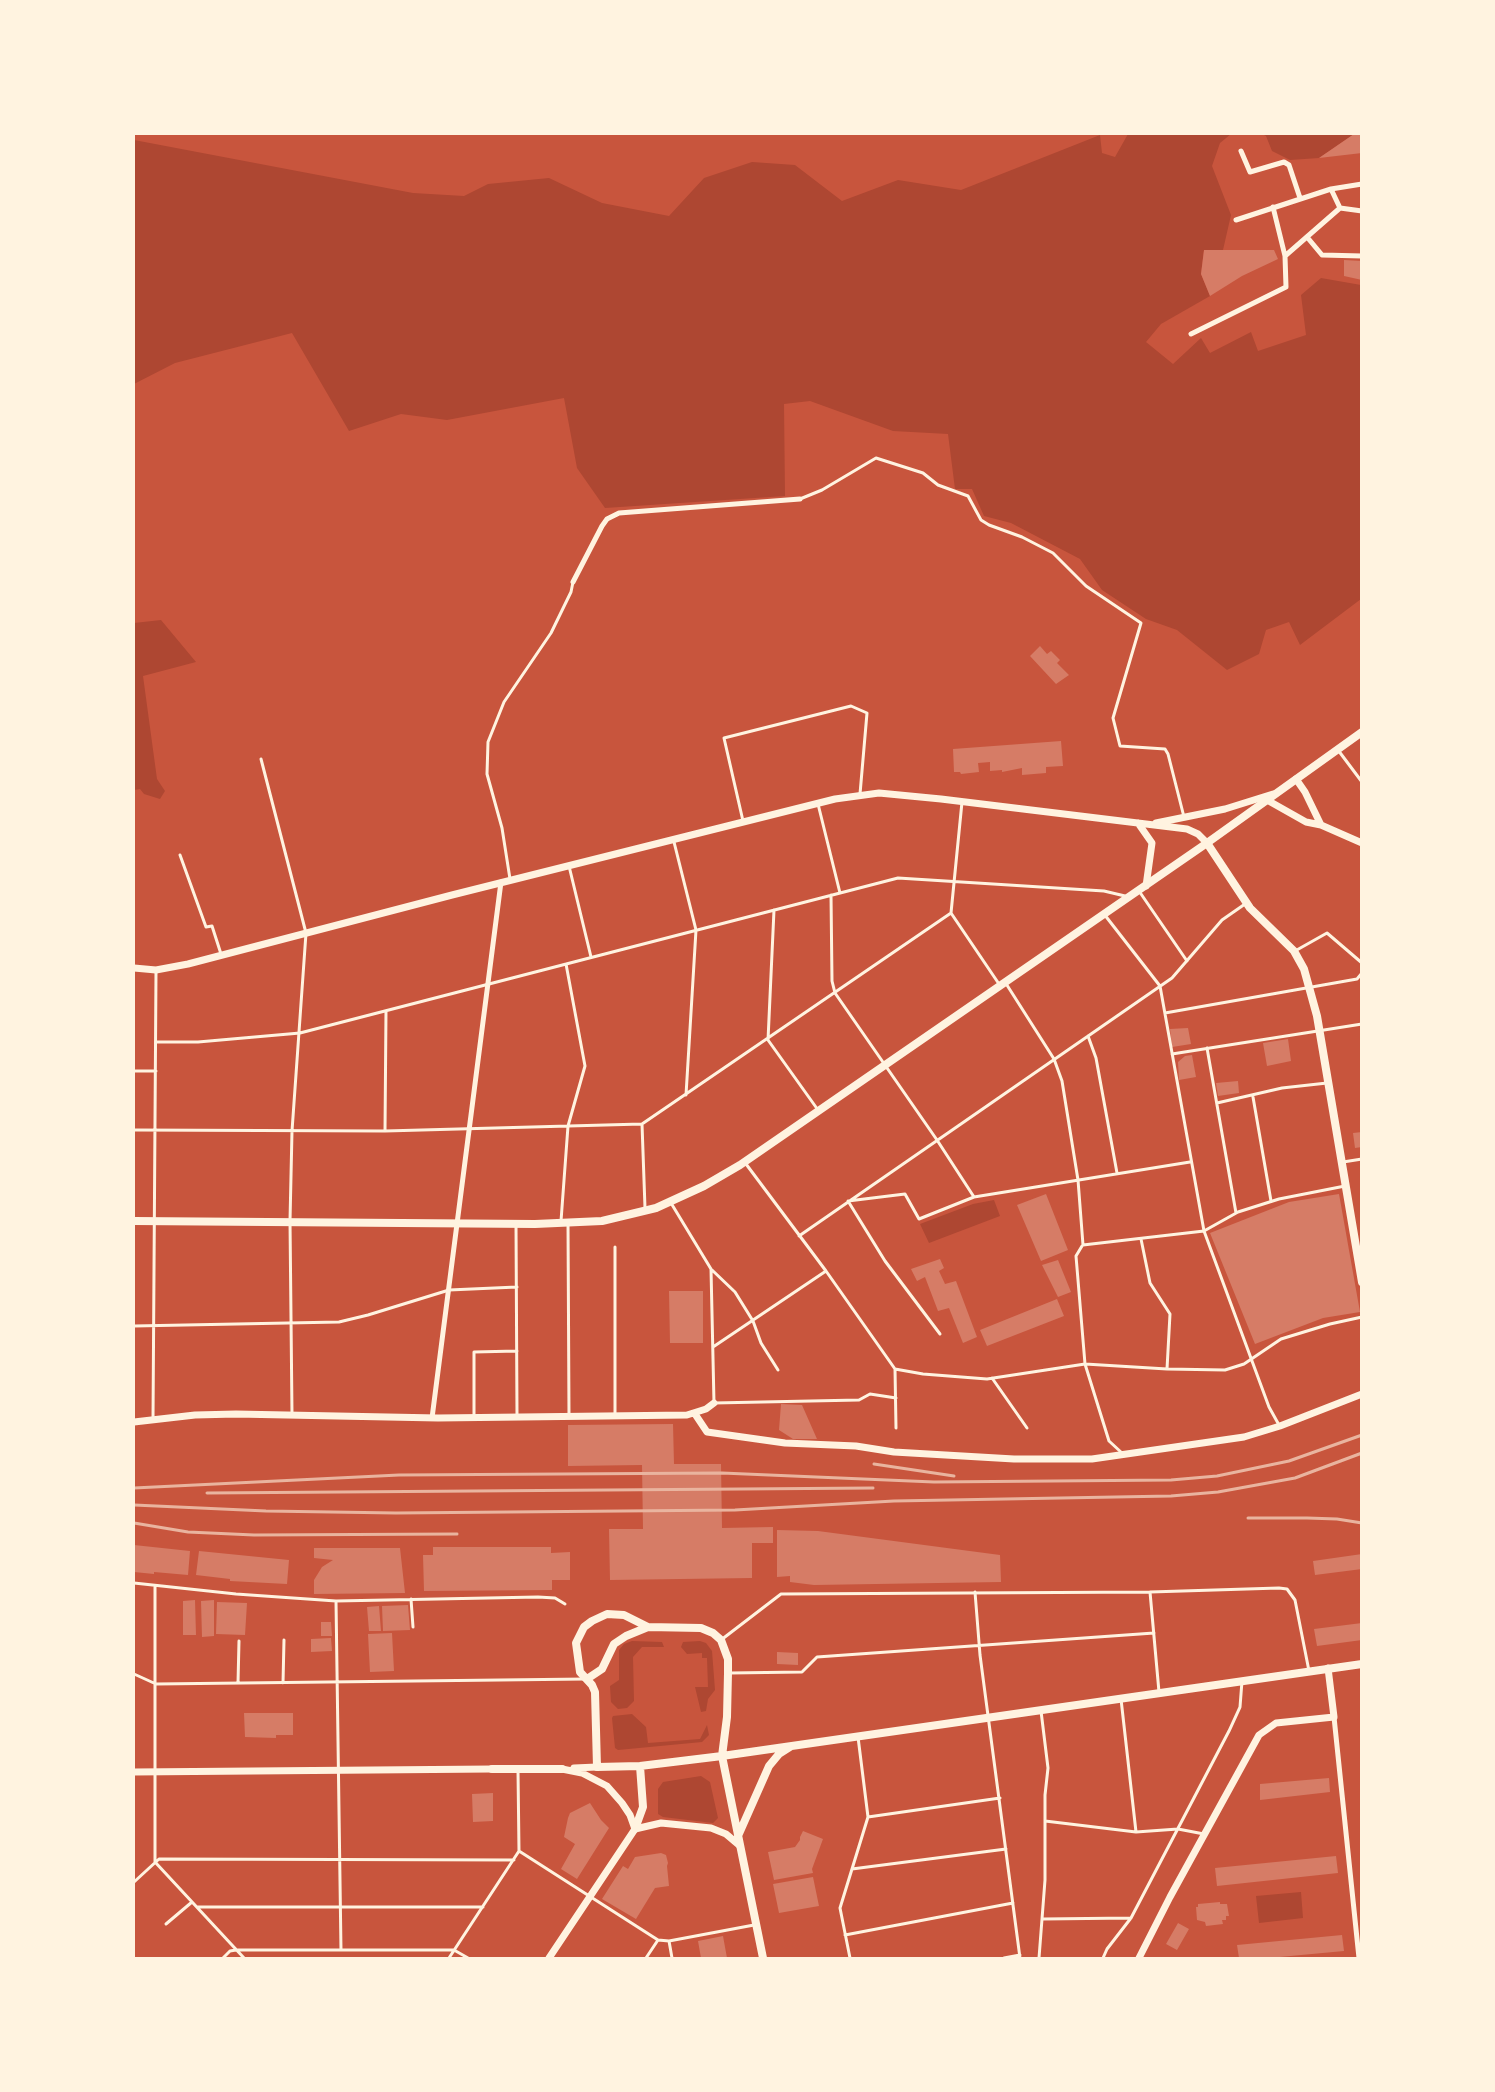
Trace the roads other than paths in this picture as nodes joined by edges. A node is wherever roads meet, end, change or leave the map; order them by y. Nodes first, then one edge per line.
1 (1241, 151) dead end
2 (1362, 184) edge
3 (1330, 189) junction
4 (1300, 198) junction
5 (1273, 207) junction
6 (1340, 208) junction
7 (1362, 211) edge
8 (1236, 220) dead end
9 (1307, 237) junction
10 (1285, 256) junction
11 (1362, 256) edge
12 (1191, 334) dead end
13 (800, 499) joint
14 (573, 582) joint
15 (1362, 732) edge
16 (1337, 749) junction
17 (261, 759) dead end
18 (1296, 779) junction
19 (1362, 782) edge
20 (1279, 792) junction
21 (860, 796) junction
22 (1268, 800) junction
23 (962, 801) junction
24 (818, 803) junction
25 (1184, 818) junction
26 (743, 822) junction
27 (1138, 823) junction
28 (1148, 824) junction
29 (1321, 825) junction
30 (1362, 834) edge
31 (673, 839) junction
32 (1354, 839) junction
33 (1208, 843) junction
34 (1362, 843) edge
35 (180, 855) dead end
36 (569, 866) junction
37 (510, 880) junction
38 (501, 882) junction
39 (955, 882) junction
40 (1142, 888) junction
41 (840, 893) junction
42 (831, 895) junction
43 (1130, 897) junction
44 (1246, 903) junction
45 (774, 910) junction
46 (951, 913) junction
47 (1104, 914) junction
48 (696, 930) junction
49 (306, 933) junction
50 (1294, 951) junction
51 (221, 955) junction
52 (591, 957) junction
53 (1187, 961) junction
54 (1362, 963) edge
55 (566, 964) junction
56 (134, 968) edge
57 (156, 970) junction
58 (1362, 973) edge
59 (488, 984) junction
60 (1003, 984) junction
61 (1160, 986) junction
62 (1310, 986) junction
63 (835, 993) junction
64 (386, 1011) junction
65 (1165, 1013) junction
66 (1362, 1024) edge
67 (1318, 1031) junction
68 (300, 1033) junction
69 (1088, 1036) junction
70 (768, 1040) junction
71 (156, 1042) junction
72 (1207, 1048) junction
73 (1172, 1054) junction
74 (1054, 1059) junction
75 (886, 1065) junction
76 (134, 1071) edge
77 (156, 1071) junction
78 (1327, 1083) junction
79 (686, 1095) junction
80 (1253, 1096) junction
81 (1216, 1103) junction
82 (819, 1111) junction
83 (642, 1124) junction
84 (568, 1126) junction
85 (134, 1130) edge
86 (155, 1130) junction
87 (469, 1130) junction
88 (292, 1131) junction
89 (385, 1131) junction
90 (937, 1140) junction
91 (1362, 1159) edge
92 (744, 1162) junction
93 (1190, 1162) junction
94 (1341, 1162) junction
95 (1117, 1173) junction
96 (1078, 1180) junction
97 (1345, 1186) junction
98 (974, 1197) junction
99 (670, 1201) junction
100 (1271, 1201) junction
101 (848, 1202) junction
102 (645, 1210) junction
103 (1236, 1213) junction
104 (134, 1221) edge
105 (155, 1221) junction
106 (290, 1221) junction
107 (565, 1223) junction
108 (457, 1224) junction
109 (516, 1224) junction
110 (1204, 1231) junction
111 (799, 1236) junction
112 (1141, 1239) junction
113 (1083, 1245) junction
114 (615, 1247) dead end
115 (711, 1269) junction
116 (826, 1271) junction
117 (1362, 1282) edge
118 (517, 1287) junction
119 (449, 1290) junction
120 (1362, 1317) edge
121 (753, 1321) junction
122 (291, 1324) junction
123 (134, 1326) edge
124 (154, 1326) junction
125 (940, 1334) dead end
126 (713, 1348) junction
127 (517, 1351) junction
128 (1252, 1359) junction
129 (1085, 1364) junction
130 (895, 1369) junction
131 (1167, 1369) junction
132 (778, 1370) dead end
133 (992, 1378) junction
134 (1362, 1394) edge
135 (896, 1398) junction
136 (714, 1403) junction
137 (695, 1414) junction
138 (292, 1415) junction
139 (615, 1416) junction
140 (517, 1417) junction
141 (569, 1417) junction
142 (432, 1418) junction
143 (474, 1418) junction
144 (153, 1419) junction
145 (134, 1422) edge
146 (1280, 1426) junction
147 (896, 1428) dead end
148 (1027, 1428) dead end
149 (1123, 1454) junction
150 (134, 1583) edge
151 (155, 1586) junction
152 (975, 1592) junction
153 (1150, 1592) junction
154 (411, 1599) junction
155 (336, 1600) junction
156 (565, 1604) dead end
157 (648, 1627) junction
158 (413, 1628) dead end
159 (1154, 1633) junction
160 (284, 1640) dead end
161 (721, 1640) junction
162 (239, 1641) dead end
163 (979, 1645) junction
164 (1362, 1664) edge
165 (1328, 1668) junction
166 (1309, 1671) junction
167 (728, 1673) junction
168 (134, 1674) edge
169 (587, 1679) junction
170 (1242, 1680) junction
171 (336, 1682) junction
172 (238, 1683) junction
173 (283, 1683) junction
174 (156, 1684) junction
175 (1160, 1692) junction
176 (1121, 1697) junction
177 (1041, 1709) junction
178 (988, 1716) junction
179 (1334, 1717) junction
180 (857, 1735) junction
181 (794, 1744) junction
182 (722, 1756) junction
183 (640, 1766) junction
184 (597, 1767) junction
185 (492, 1769) joint
186 (518, 1769) junction
187 (562, 1769) junction
188 (338, 1771) junction
189 (134, 1772) edge
190 (155, 1772) junction
191 (1000, 1798) junction
192 (868, 1817) junction
193 (1045, 1821) junction
194 (1178, 1828) junction
195 (635, 1829) junction
196 (1136, 1832) junction
197 (1204, 1834) junction
198 (739, 1841) junction
199 (1006, 1849) junction
200 (519, 1851) junction
201 (339, 1858) junction
202 (514, 1860) junction
203 (155, 1862) junction
204 (852, 1869) junction
205 (134, 1882) edge
206 (591, 1897) junction
207 (192, 1902) junction
208 (1013, 1903) junction
209 (197, 1907) junction
210 (340, 1907) junction
211 (483, 1907) junction
212 (1131, 1918) junction
213 (1043, 1919) junction
214 (166, 1924) dead end
215 (756, 1924) junction
216 (845, 1935) junction
217 (658, 1940) junction
218 (669, 1941) junction
219 (236, 1950) junction
220 (340, 1950) junction
221 (454, 1950) junction
222 (1020, 1957) edge
223 (223, 1959) edge
224 (244, 1959) edge
225 (449, 1959) edge
226 (468, 1959) edge
227 (549, 1959) edge
228 (646, 1959) edge
229 (672, 1959) edge
230 (763, 1959) edge
231 (850, 1959) edge
232 (1004, 1959) edge
233 (1039, 1959) edge
234 (1103, 1959) edge
235 (1139, 1959) edge
236 (1359, 1959) edge

1 - 4 street
2 - 3 street
3 - 4 street
3 - 6 street
4 - 5 street
5 - 8 street
5 - 10 street
6 - 7 street
6 - 9 street
9 - 10 street
9 - 11 street
10 - 12 street
13 - 14 street
13 - 25 lane
14 - 37 lane
15 - 16 main road
16 - 18 main road
16 - 19 lane
17 - 49 lane
18 - 20 main road
18 - 29 street
20 - 22 main road
20 - 25 street
21 - 23 street
21 - 24 street
21 - 26 lane
22 - 29 street
22 - 33 main road
23 - 27 street
23 - 39 lane
24 - 26 street
24 - 41 lane
25 - 28 street
26 - 31 street
27 - 28 street
27 - 40 street
28 - 33 street
29 - 32 street
30 - 32 lane
31 - 36 street
31 - 48 lane
32 - 34 street
33 - 40 main road
33 - 44 main road
35 - 51 lane
36 - 37 street
36 - 52 lane
37 - 38 street
38 - 49 street
38 - 59 street
39 - 41 lane
39 - 43 lane
39 - 46 lane
40 - 43 main road
40 - 53 lane
41 - 42 lane
42 - 45 lane
42 - 63 lane
43 - 47 main road
44 - 50 main road
44 - 53 lane
45 - 48 lane
45 - 70 lane
46 - 60 lane
46 - 63 lane
47 - 60 main road
47 - 61 lane
48 - 52 lane
48 - 79 lane
49 - 51 street
49 - 68 lane
50 - 54 lane
50 - 62 main road
51 - 57 street
52 - 55 lane
53 - 61 lane
55 - 59 lane
55 - 84 lane
56 - 57 street
57 - 71 lane
58 - 62 lane
59 - 64 lane
59 - 87 street
60 - 74 lane
60 - 75 main road
61 - 65 lane
61 - 69 lane
62 - 65 lane
62 - 67 main road
63 - 70 lane
63 - 75 lane
64 - 68 lane
64 - 89 lane
65 - 73 lane
66 - 67 lane
67 - 72 lane
67 - 78 main road
68 - 71 lane
68 - 88 lane
69 - 74 lane
69 - 95 lane
70 - 79 lane
70 - 82 lane
71 - 77 lane
72 - 73 lane
72 - 81 lane
73 - 93 lane
74 - 90 lane
74 - 96 lane
75 - 82 main road
75 - 90 lane
76 - 77 lane
77 - 86 lane
78 - 80 lane
78 - 94 main road
79 - 83 lane
80 - 81 lane
80 - 100 lane
81 - 103 lane
82 - 92 main road
83 - 84 lane
83 - 102 lane
84 - 87 lane
84 - 107 lane
85 - 86 lane
86 - 88 lane
86 - 105 lane
87 - 89 lane
87 - 108 street
88 - 89 lane
88 - 106 lane
90 - 98 lane
90 - 101 lane
91 - 94 lane
92 - 99 main road
92 - 111 lane
93 - 95 lane
93 - 110 lane
94 - 97 main road
95 - 96 lane
96 - 98 lane
96 - 113 lane
97 - 100 lane
97 - 117 main road
98 - 101 lane
99 - 102 main road
99 - 115 lane
100 - 103 lane
101 - 111 lane
101 - 125 lane
102 - 107 main road
103 - 110 lane
104 - 105 main road
105 - 106 main road
105 - 124 lane
106 - 108 main road
106 - 122 lane
107 - 109 main road
107 - 141 lane
108 - 109 main road
108 - 119 street
109 - 118 lane
110 - 112 lane
110 - 128 lane
111 - 116 lane
112 - 113 lane
112 - 131 lane
113 - 129 lane
114 - 139 lane
115 - 121 lane
115 - 126 lane
116 - 121 lane
116 - 130 lane
118 - 119 lane
118 - 127 lane
119 - 122 lane
119 - 142 street
120 - 128 lane
121 - 126 lane
121 - 132 lane
122 - 124 lane
122 - 138 lane
123 - 124 lane
124 - 144 lane
126 - 136 lane
127 - 140 lane
127 - 143 lane
128 - 131 lane
128 - 146 lane
129 - 131 lane
129 - 133 lane
129 - 149 lane
130 - 133 lane
130 - 135 lane
133 - 148 lane
134 - 146 street
135 - 136 lane
135 - 147 lane
136 - 137 street
137 - 139 street
137 - 149 street
138 - 142 street
138 - 144 street
139 - 141 street
140 - 141 street
140 - 143 street
142 - 143 street
144 - 145 street
146 - 149 street
150 - 151 lane
151 - 155 lane
151 - 174 lane
152 - 153 lane
152 - 161 lane
152 - 163 lane
153 - 159 lane
153 - 166 lane
154 - 155 lane
154 - 156 lane
154 - 158 lane
155 - 171 lane
157 - 161 main road
157 - 169 main road
157 - 169 main road
159 - 163 lane
159 - 175 lane
160 - 173 lane
161 - 167 main road
162 - 172 lane
163 - 167 lane
163 - 178 lane
164 - 165 main road
165 - 166 main road
165 - 179 street
166 - 170 main road
167 - 182 main road
168 - 174 lane
169 - 171 lane
169 - 184 main road
170 - 175 main road
170 - 194 lane
171 - 173 lane
171 - 188 lane
172 - 173 lane
172 - 174 lane
174 - 190 lane
175 - 176 main road
176 - 177 main road
176 - 196 lane
177 - 178 main road
177 - 193 lane
178 - 180 main road
178 - 191 lane
179 - 197 street
179 - 236 street
180 - 181 main road
180 - 192 lane
181 - 182 main road
181 - 198 main road
182 - 183 main road
182 - 198 main road
183 - 184 main road
183 - 195 main road
184 - 187 street
185 - 186 main road
185 - 188 street
186 - 187 main road
186 - 200 lane
187 - 195 street
188 - 190 street
188 - 201 lane
189 - 190 street
190 - 203 lane
191 - 192 lane
191 - 199 lane
192 - 204 lane
193 - 196 lane
193 - 213 lane
194 - 196 lane
194 - 197 lane
194 - 212 lane
195 - 198 street
195 - 206 street
197 - 235 street
198 - 215 main road
199 - 204 lane
199 - 208 lane
200 - 202 lane
200 - 206 lane
201 - 202 lane
201 - 203 lane
201 - 210 lane
202 - 211 lane
203 - 205 lane
203 - 207 lane
204 - 216 lane
206 - 217 lane
206 - 227 street
207 - 209 lane
207 - 214 lane
208 - 216 lane
208 - 222 lane
209 - 210 lane
209 - 219 lane
210 - 211 lane
210 - 220 lane
211 - 221 lane
212 - 213 lane
212 - 234 lane
213 - 233 lane
215 - 218 lane
215 - 230 main road
216 - 231 lane
217 - 218 lane
217 - 228 lane
218 - 229 lane
219 - 220 lane
219 - 223 lane
219 - 224 lane
220 - 221 lane
221 - 225 lane
221 - 226 lane
222 - 232 lane

